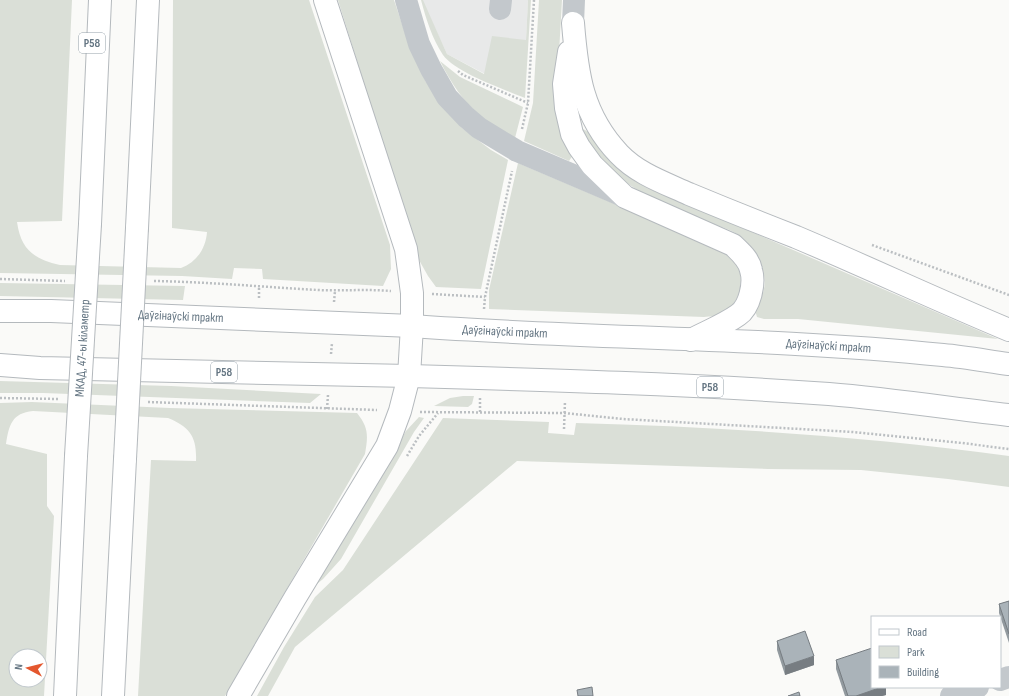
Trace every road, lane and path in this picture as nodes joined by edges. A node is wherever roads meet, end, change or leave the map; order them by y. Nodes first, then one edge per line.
1 (88, 0) edge
2 (100, 0) edge
3 (148, 0) edge
4 (325, 0) edge
5 (406, 0) edge
6 (534, 0) edge
7 (574, 0) edge
8 (572, 23) junction
9 (452, 67) dead end
10 (96, 86) junction
11 (528, 103) junction
12 (517, 151) junction
13 (625, 197) junction
14 (869, 244) dead end
15 (0, 279) edge
16 (70, 281) dead end
17 (147, 281) dead end
18 (335, 290) junction
19 (374, 290) dead end
20 (1009, 295) edge
21 (0, 311) edge
22 (333, 322) junction
23 (412, 326) junction
24 (1009, 330) edge
25 (483, 331) junction
26 (691, 340) junction
27 (1009, 364) edge
28 (0, 365) edge
29 (330, 374) junction
30 (409, 376) junction
31 (481, 378) junction
32 (567, 381) junction
33 (0, 398) edge
34 (63, 399) dead end
35 (147, 402) dead end
36 (438, 412) dead end
37 (480, 412) junction
38 (564, 413) junction
39 (1009, 415) edge
40 (564, 429) dead end
41 (1009, 449) edge
42 (975, 688) edge
43 (65, 696) edge
44 (113, 696) edge
45 (238, 696) edge
46 (951, 696) edge

1 - 10 main road, Р58
2 - 10 main road, МКАД, 47-ы кіламетр
3 - 44 main road, bridge
4 - 23 main road
5 - 12 street
6 - 11 path
7 - 8 street
8 - 13 main road
8 - 24 main road
9 - 11 path
10 - 43 main road, МКАД, 47-ы кіламетр, bridge
11 - 12 path
12 - 13 street
12 - 25 path
13 - 26 main road
14 - 20 path
15 - 16 path
17 - 18 path
18 - 19 path
18 - 22 path
21 - 22 main road, Даўгінаўскі тракт
22 - 23 main road, Даўгінаўскі тракт
22 - 29 path
23 - 25 main road, Даўгінаўскі тракт
23 - 30 main road
25 - 26 main road, Даўгінаўскі тракт
26 - 27 main road, Даўгінаўскі тракт
28 - 29 main road, Р58
29 - 30 main road, Р58
29 - 35 path
30 - 31 main road, Р58
30 - 45 main road
31 - 32 main road, Р58
31 - 37 path
32 - 38 path
32 - 39 main road, Р58
33 - 34 path
36 - 37 path
37 - 38 path
38 - 40 path
38 - 41 path
42 - 46 street

